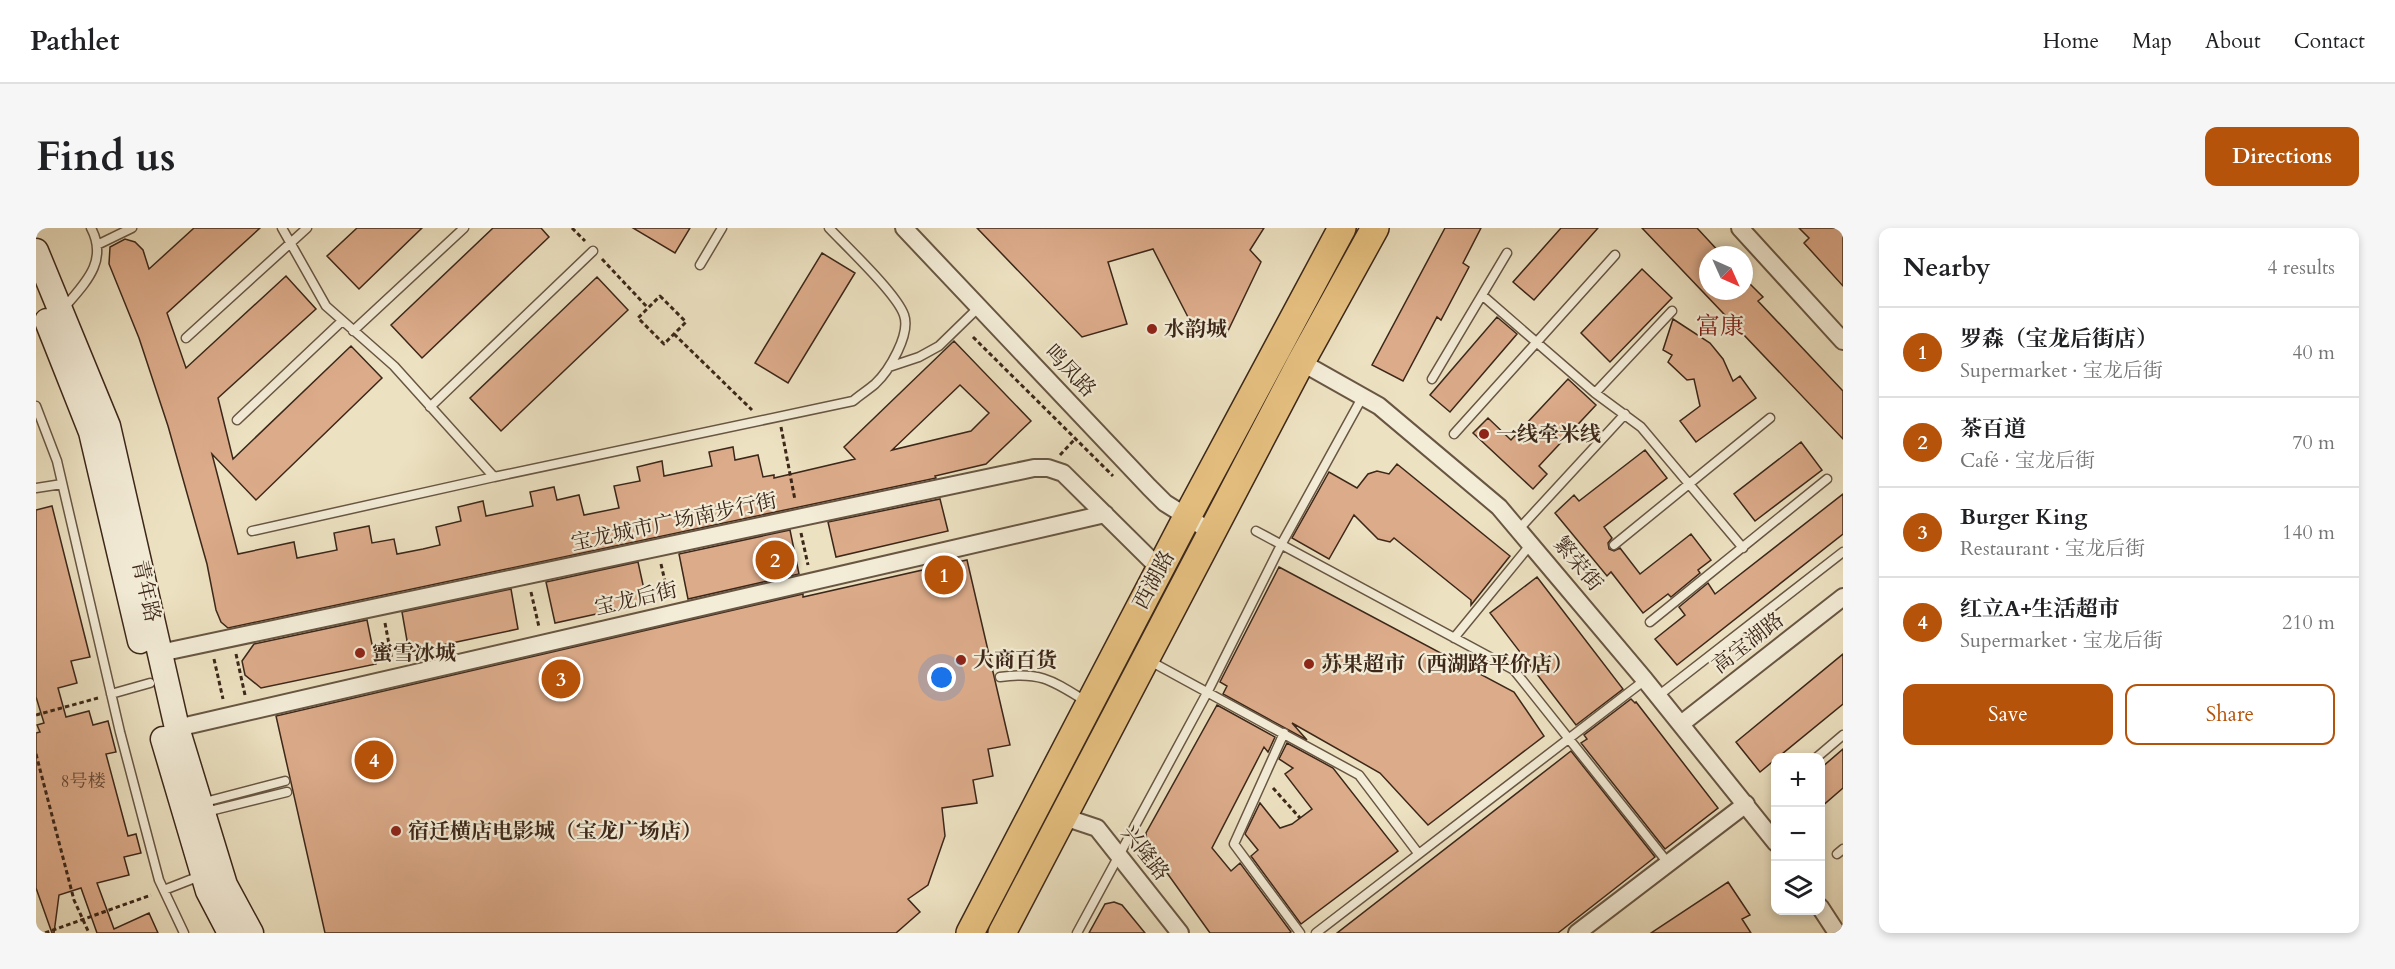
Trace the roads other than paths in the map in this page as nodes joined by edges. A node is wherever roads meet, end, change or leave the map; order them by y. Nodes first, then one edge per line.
1 (91, 228) edge
2 (132, 228) edge
3 (282, 228) edge
4 (307, 228) edge
5 (464, 228) edge
6 (722, 228) edge
7 (829, 228) edge
8 (904, 228) edge
9 (1342, 228) edge
10 (1375, 228) edge
11 (1740, 228) edge
12 (290, 243) junction
13 (97, 245) junction
14 (36, 251) edge
15 (594, 251) road end
16 (1508, 253) dead end
17 (1615, 255) dead end
18 (700, 265) dead end
19 (36, 294) edge
20 (1482, 295) junction
21 (978, 308) junction
22 (61, 311) junction
23 (1672, 311) dead end
24 (342, 321) junction
25 (353, 331) junction
26 (186, 338) dead end
27 (1843, 341) edge
28 (1536, 342) junction
29 (1301, 362) junction
30 (890, 367) junction
31 (1432, 379) dead end
32 (1595, 393) junction
33 (1363, 396) junction
34 (36, 406) edge
35 (430, 407) junction
36 (1625, 414) junction
37 (1770, 418) dead end
38 (237, 420) dead end
39 (1455, 434) dead end
40 (494, 477) junction
41 (1827, 479) dead end
42 (62, 484) junction
43 (1689, 484) junction
44 (36, 488) edge
45 (1105, 514) junction
46 (1187, 517) junction
47 (1519, 529) junction
48 (252, 531) dead end
49 (1256, 531) dead end
50 (1213, 533) junction
51 (1531, 543) junction
52 (1281, 545) junction
53 (1614, 545) dead end
54 (1743, 548) junction
55 (1843, 552) edge
56 (1160, 569) junction
57 (1843, 597) edge
58 (1650, 622) dead end
59 (1454, 638) junction
60 (160, 653) junction
61 (1147, 659) junction
62 (1000, 677) dead end
63 (1645, 680) junction
64 (150, 683) junction
65 (1208, 691) junction
66 (111, 694) junction
67 (1658, 696) junction
68 (1089, 703) junction
69 (1681, 724) junction
70 (177, 728) junction
71 (1284, 733) junction
72 (1843, 735) edge
73 (1567, 739) junction
74 (1822, 753) edge
75 (285, 781) dead end
76 (287, 792) dead end
77 (1746, 804) junction
78 (201, 808) junction
79 (1064, 817) junction
80 (1771, 836) edge
81 (1418, 854) junction
82 (1118, 855) junction
83 (1668, 863) junction
84 (203, 875) junction
85 (164, 890) junction
86 (1825, 914) edge
87 (184, 933) edge
88 (230, 933) edge
89 (251, 933) edge
90 (970, 933) edge
91 (1002, 933) edge
92 (1077, 933) edge
93 (1180, 933) edge
94 (1300, 933) edge
95 (1316, 933) edge
96 (1577, 933) edge
97 (1837, 933) edge

1 - 13 lane
2 - 13 lane
3 - 12 lane
4 - 12 lane
5 - 25 lane
6 - 18 lane
7 - 30 lane
8 - 21 street, 鸣凤路
9 - 46 main road, 西湖路
10 - 29 main road, 西湖路
11 - 27 street
12 - 24 lane
12 - 26 lane
13 - 22 lane
14 - 22 street, 青年路
15 - 35 lane
16 - 20 lane
17 - 28 lane
19 - 64 street, 青年路
20 - 28 lane
20 - 31 lane
21 - 30 lane
21 - 46 street, 鸣凤路
22 - 60 street, 青年路
23 - 32 lane
24 - 25 lane
24 - 38 lane
25 - 35 lane
28 - 32 lane
28 - 39 lane
29 - 33 street, 繁荣街
29 - 50 main road, 西湖路
30 - 40 lane
32 - 36 lane
33 - 47 street, 繁荣街
33 - 52 lane
34 - 42 lane
35 - 40 lane
36 - 43 lane
36 - 47 lane
37 - 43 lane
40 - 48 lane
41 - 54 lane
42 - 44 lane
42 - 66 lane
43 - 53 lane
43 - 54 lane
45 - 56 street, 宝龙城市广场南步行街
45 - 60 street, 宝龙城市广场南步行街
45 - 70 street, 宝龙后街
46 - 50 street, 鸣凤路
46 - 56 main road, 西湖路
47 - 51 street, 繁荣街
49 - 52 lane
50 - 61 main road, 西湖路
51 - 59 lane
51 - 63 street, 繁荣街
52 - 59 lane
52 - 65 lane
54 - 58 lane
55 - 67 lane
56 - 68 main road, 西湖路
57 - 69 street, 高宝湖路
59 - 73 lane
60 - 70 street, 青年路
61 - 65 lane
61 - 79 main road, 西湖路
62 - 68 lane
63 - 67 street, 繁荣街
63 - 73 lane
64 - 66 lane
64 - 84 street, 青年路
65 - 71 lane
65 - 82 lane
66 - 85 lane
67 - 69 street, 繁荣街
68 - 90 main road, 西湖路
69 - 77 street, 繁荣街
70 - 78 street, 青年路
71 - 81 lane
71 - 94 lane
72 - 74 lane
73 - 81 lane
73 - 83 lane
75 - 78 lane
76 - 78 lane
77 - 80 street, 繁荣街
77 - 83 street
78 - 89 street, 青年路
79 - 82 street, 兴隆路
79 - 91 main road, 西湖路
81 - 95 lane
82 - 92 lane
82 - 93 street, 兴隆路
83 - 96 street
84 - 85 lane
84 - 88 street, 青年路
85 - 87 lane
86 - 97 street

